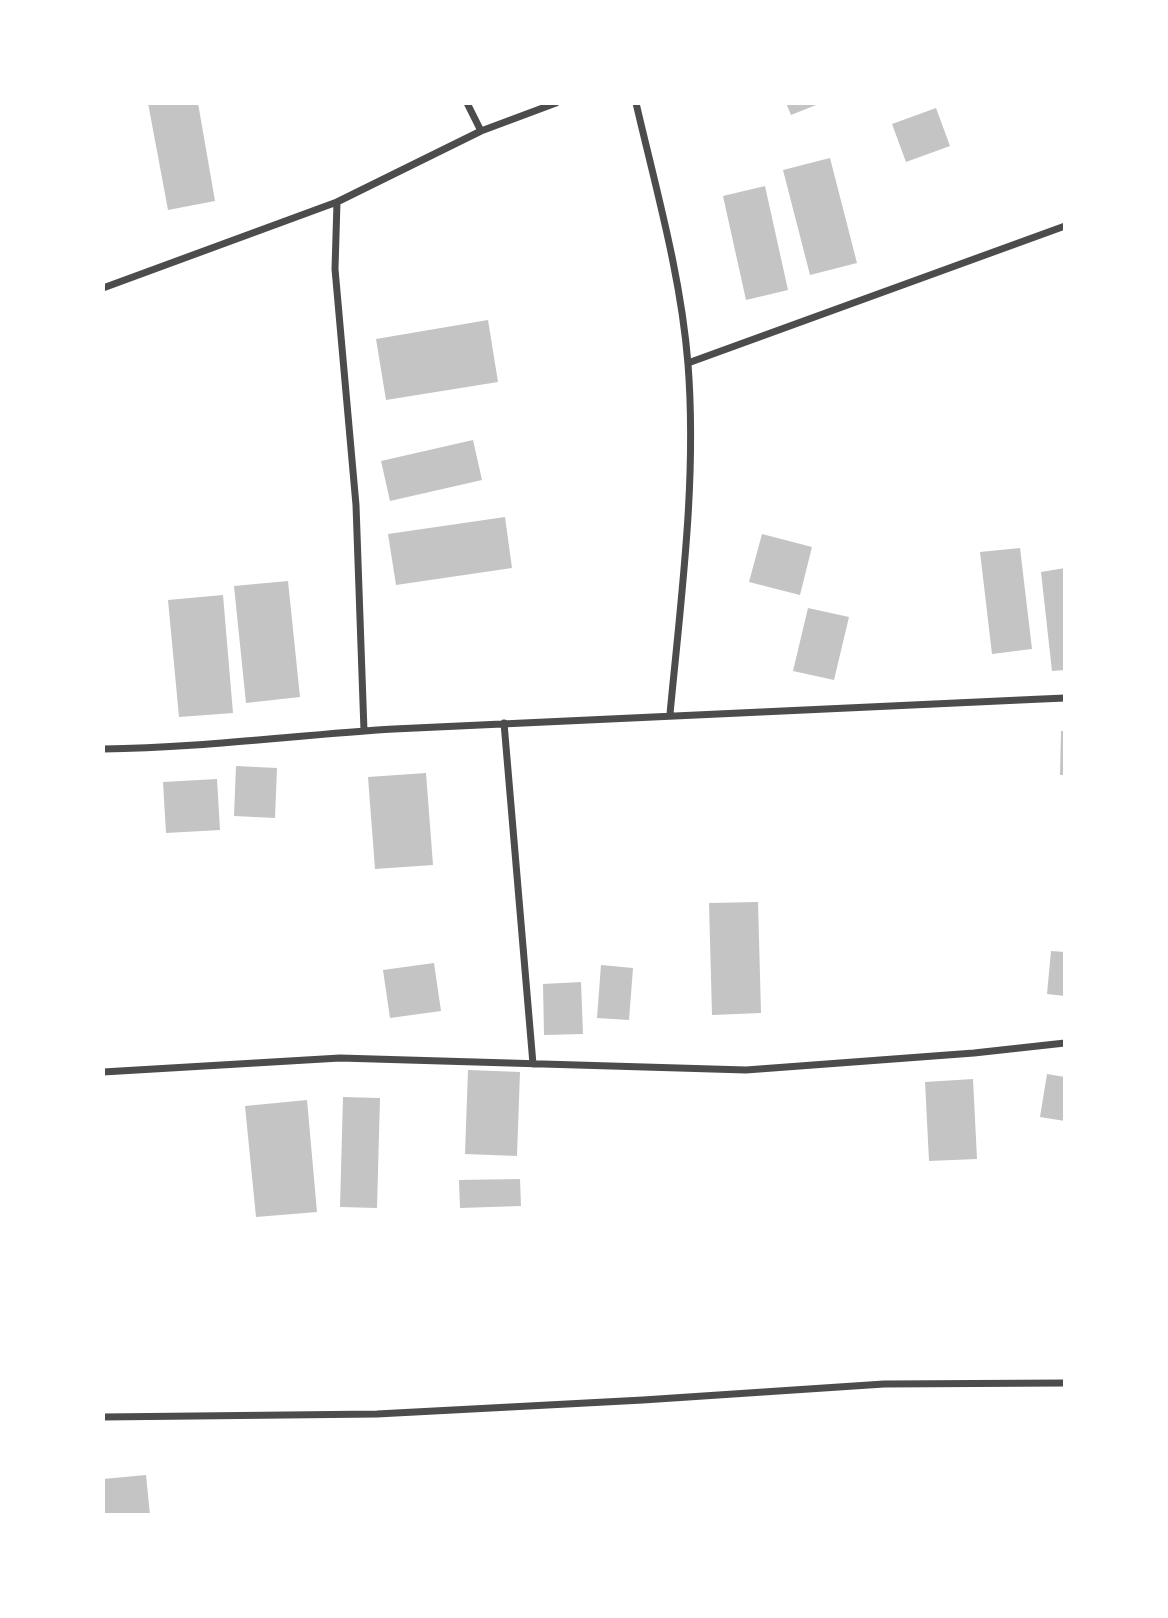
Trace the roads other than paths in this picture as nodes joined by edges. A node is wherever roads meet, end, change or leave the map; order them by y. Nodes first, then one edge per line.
1 (467, 103) edge
2 (556, 103) edge
3 (636, 103) edge
4 (481, 131) junction
5 (337, 202) junction
6 (1065, 226) edge
7 (103, 288) edge
8 (688, 363) junction
9 (1065, 698) edge
10 (670, 713) junction
11 (504, 723) junction
12 (364, 731) junction
13 (103, 749) edge
14 (1065, 1043) edge
15 (533, 1064) junction
16 (103, 1072) edge
17 (1065, 1383) edge
18 (103, 1417) edge

1 - 4 street
2 - 4 street
3 - 8 street
4 - 5 street
5 - 7 street
5 - 12 street
6 - 8 street
8 - 10 street
9 - 10 street
10 - 11 street
11 - 12 street
11 - 15 street
12 - 13 street
14 - 15 street
15 - 16 street
17 - 18 street

